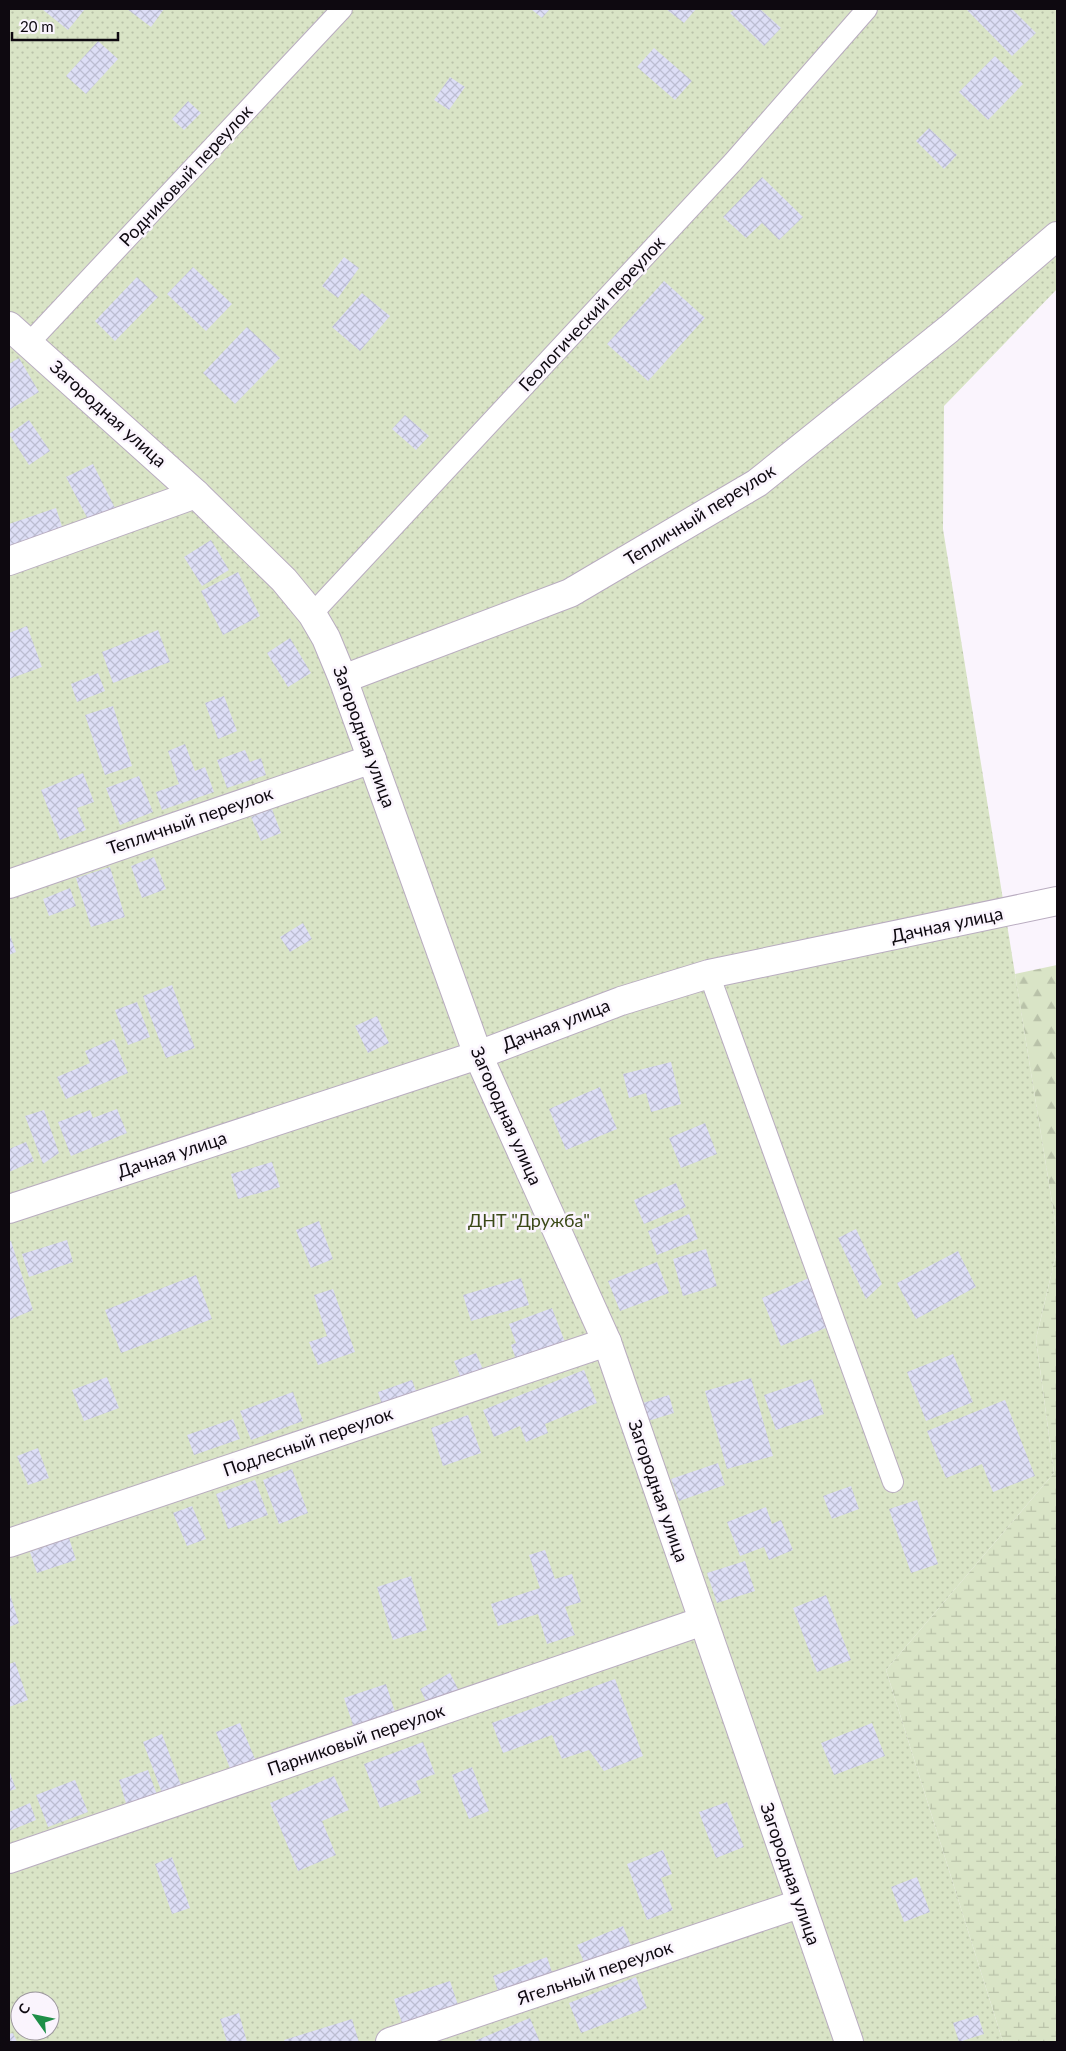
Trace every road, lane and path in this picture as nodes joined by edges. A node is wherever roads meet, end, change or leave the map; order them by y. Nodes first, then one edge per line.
1 (342, 9) edge
2 (867, 9) edge
3 (1057, 236) edge
4 (9, 326) edge
5 (29, 344) junction
6 (196, 494) junction
7 (9, 561) edge
8 (312, 614) junction
9 (343, 679) junction
10 (372, 759) junction
11 (9, 884) edge
12 (1057, 901) edge
13 (710, 974) junction
14 (478, 1055) junction
15 (9, 1209) edge
16 (607, 1342) junction
17 (893, 1482) dead end
18 (9, 1543) edge
19 (703, 1621) junction
20 (9, 1859) edge
21 (800, 1904) junction
22 (390, 2042) edge
23 (849, 2042) edge

1 - 5 lane, Родниковый переулок
2 - 8 lane, Геологический переулок
3 - 9 street, Тепличный переулок
4 - 5 street, Загородная улица
5 - 6 street, Загородная улица
6 - 7 street
6 - 8 street, Загородная улица
8 - 9 street, Загородная улица
9 - 10 street, Загородная улица
10 - 11 street, Тепличный переулок
10 - 14 street, Загородная улица
12 - 13 street, Дачная улица
13 - 14 street, Дачная улица
13 - 17 lane
14 - 15 street, Дачная улица
14 - 16 street, Загородная улица
16 - 18 street, Подлесный переулок
16 - 19 street, Загородная улица
19 - 20 street, Парниковый переулок
19 - 21 street, Загородная улица
21 - 22 street, Ягельный переулок
21 - 23 street, Загородная улица

